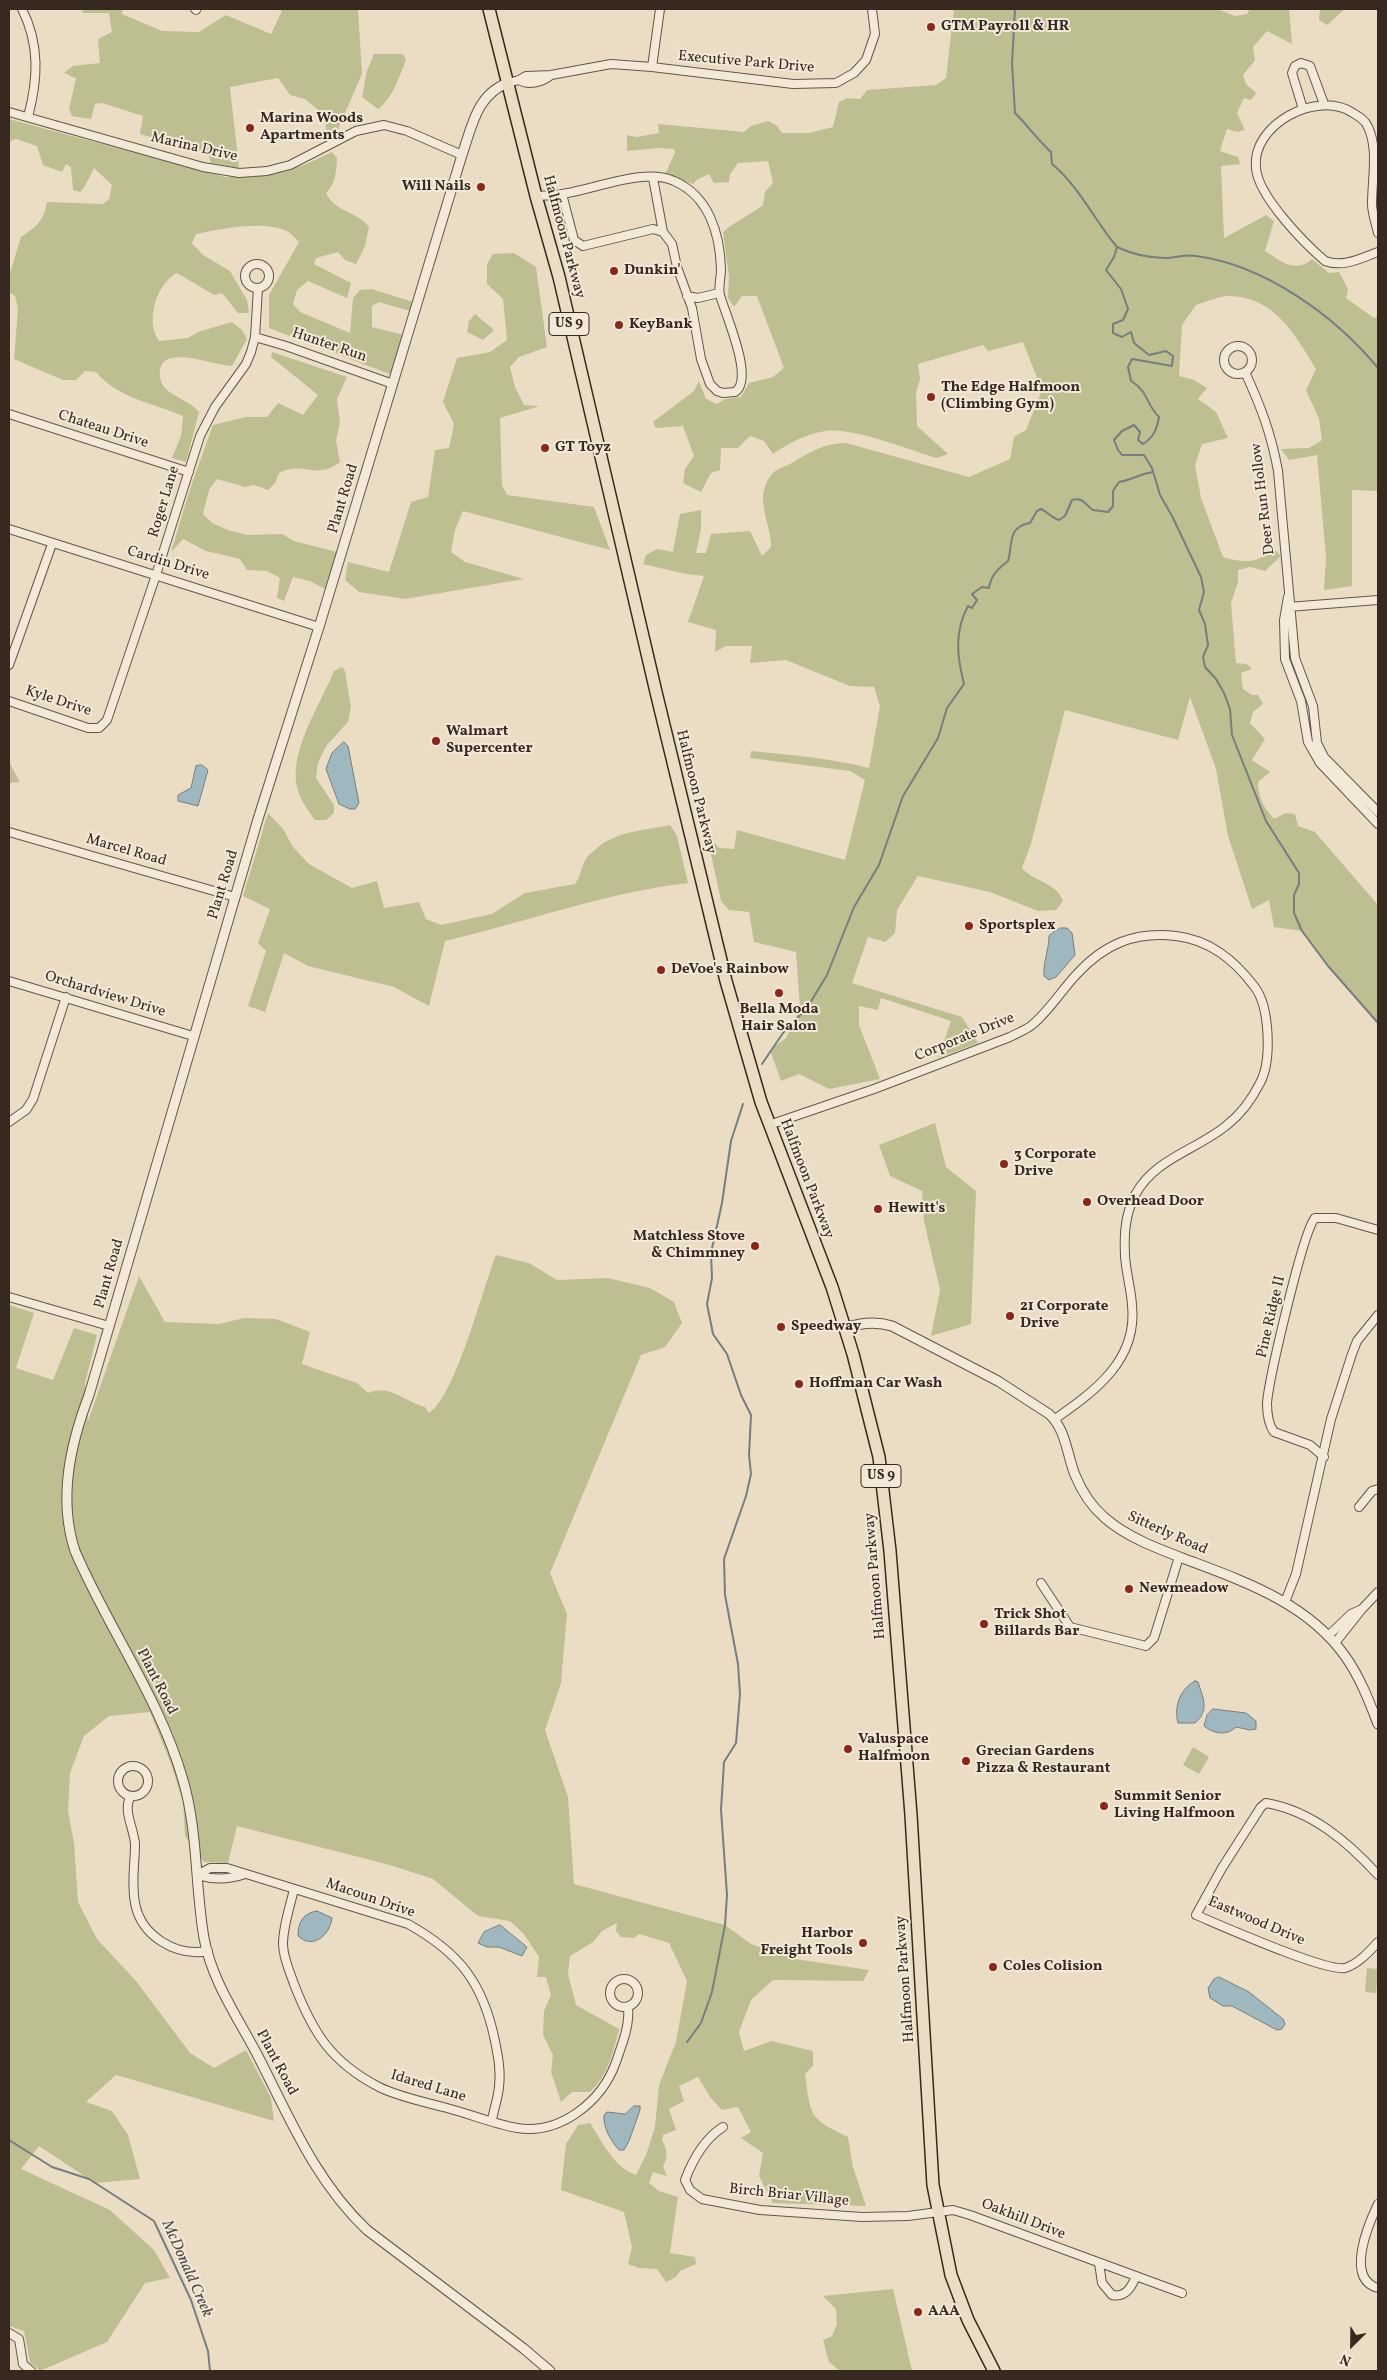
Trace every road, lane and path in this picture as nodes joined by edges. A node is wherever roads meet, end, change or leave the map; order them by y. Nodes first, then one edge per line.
1 (22, 9) edge
2 (489, 9) edge
3 (660, 9) edge
4 (872, 9) edge
5 (652, 68) junction
6 (513, 82) junction
7 (1324, 104) junction
8 (1303, 109) junction
9 (9, 112) edge
10 (28, 117) junction
11 (462, 155) junction
12 (653, 178) junction
13 (562, 194) junction
14 (536, 196) junction
15 (663, 232) junction
16 (1378, 233) edge
17 (1378, 252) edge
18 (258, 288) dead end
19 (719, 293) junction
20 (687, 296) junction
21 (255, 337) junction
22 (1245, 372) dead end
23 (393, 384) junction
24 (9, 414) edge
25 (188, 472) junction
26 (9, 529) edge
27 (52, 544) junction
28 (156, 574) junction
29 (1378, 600) edge
30 (1288, 607) junction
31 (319, 627) junction
32 (9, 665) edge
33 (9, 701) edge
34 (99, 728) joint
35 (1317, 751) junction
36 (1378, 812) edge
37 (1378, 824) edge
38 (9, 832) edge
39 (235, 897) junction
40 (9, 981) edge
41 (66, 996) junction
42 (193, 1036) junction
43 (9, 1122) edge
44 (769, 1125) junction
45 (1378, 1230) edge
46 (9, 1297) edge
47 (1378, 1315) edge
48 (109, 1326) junction
49 (845, 1328) junction
50 (1055, 1419) junction
51 (1324, 1457) junction
52 (1378, 1488) edge
53 (1359, 1507) dead end
54 (1179, 1557) junction
55 (1041, 1584) dead end
56 (1378, 1592) edge
57 (1285, 1602) junction
58 (1362, 1609) junction
59 (1328, 1636) junction
60 (1335, 1643) junction
61 (1378, 1724) edge
62 (131, 1796) dead end
63 (197, 1875) junction
64 (1378, 1875) edge
65 (294, 1889) junction
66 (1378, 1942) edge
67 (208, 1951) junction
68 (628, 2007) dead end
69 (492, 2120) junction
70 (723, 2128) dead end
71 (1378, 2204) edge
72 (937, 2212) junction
73 (1098, 2263) junction
74 (1136, 2277) junction
75 (1378, 2288) edge
76 (1182, 2292) dead end
77 (9, 2333) edge
78 (31, 2371) edge
79 (550, 2371) edge
80 (994, 2371) edge

1 - 10 street
2 - 6 main road, Halfmoon Parkway / US 9
3 - 5 street
4 - 5 street, Executive Park Drive
5 - 6 street, Executive Park Drive
6 - 11 street, Plant Road
6 - 14 main road, Halfmoon Parkway / US 9
7 - 8 street
7 - 8 street
7 - 16 street
8 - 17 street
9 - 10 street, Marina Drive
10 - 11 street, Marina Drive
11 - 23 street, Plant Road
12 - 13 street
12 - 15 street
12 - 19 street
13 - 14 street
13 - 15 street
14 - 44 main road, Halfmoon Parkway / US 9
15 - 20 street
18 - 21 street, Roger Lane
19 - 20 street
19 - 20 street
21 - 23 street, Hunter Run
21 - 25 street, Roger Lane
22 - 30 street, Deer Run Hollow
23 - 31 street, Plant Road
24 - 25 street, Chateau Drive
25 - 28 street, Roger Lane
26 - 27 street, Cardin Drive
27 - 28 street, Cardin Drive
27 - 32 street
28 - 31 street, Cardin Drive
28 - 34 street, Roger Lane
29 - 30 street
30 - 35 street, Deer Run Hollow
31 - 39 street, Plant Road
33 - 34 street, Kyle Drive
35 - 36 street, Deer Run Hollow
35 - 37 street, Deer Run Hollow
38 - 39 street, Marcel Road
39 - 42 street, Plant Road
40 - 41 street, Orchardview Drive
41 - 42 street, Orchardview Drive
41 - 43 street
42 - 48 street, Plant Road
44 - 49 main road, Halfmoon Parkway / US 9
44 - 50 street, Corporate Drive
45 - 51 street, Pine Ridge II
46 - 48 street
47 - 51 street
48 - 63 street, Plant Road
49 - 50 street
49 - 72 main road, Halfmoon Parkway / US 9
50 - 54 street, Sitterly Road
51 - 57 street
52 - 53 street
54 - 55 street
54 - 57 street, Sitterly Road
56 - 58 street
57 - 59 street, Sitterly Road
58 - 59 street
58 - 60 street
59 - 60 street, Sitterly Road
60 - 61 street, Sitterly Road
62 - 67 street
63 - 65 street, Macoun Drive
63 - 67 street, Plant Road
64 - 66 street, Eastwood Drive
65 - 69 street, Macoun Drive
65 - 69 street, Idared Lane
67 - 79 street, Plant Road
68 - 69 street, Idared Lane
70 - 72 street, Birch Briar Village
71 - 75 street
72 - 73 street, Oakhill Drive
72 - 80 main road, Halfmoon Parkway / US 9
73 - 74 street, Oakhill Drive
73 - 74 street
74 - 76 street, Oakhill Drive
77 - 78 street

